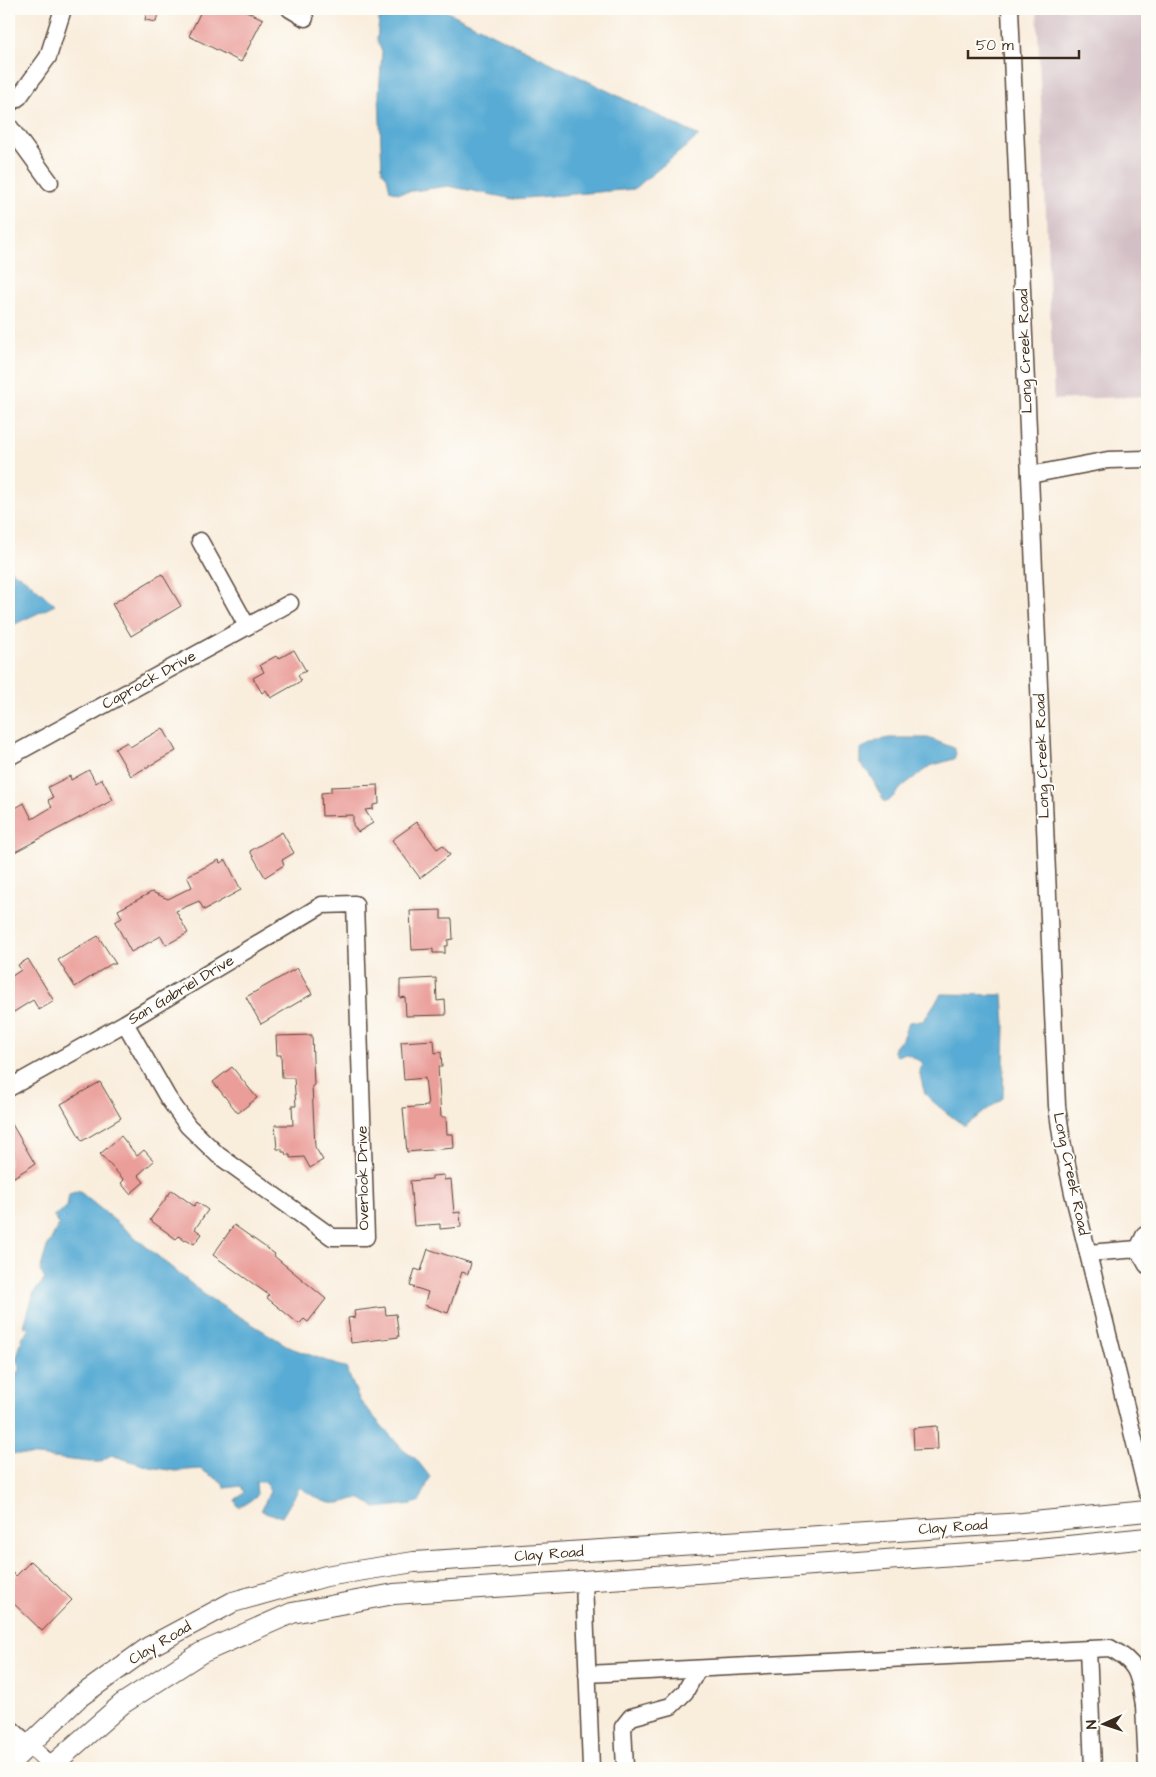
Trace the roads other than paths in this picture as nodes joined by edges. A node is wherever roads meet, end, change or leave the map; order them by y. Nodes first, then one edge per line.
1 (63, 9) edge
2 (290, 9) edge
3 (1010, 9) edge
4 (306, 18) dead end
5 (9, 104) edge
6 (9, 126) edge
7 (50, 182) dead end
8 (1147, 460) edge
9 (1030, 475) junction
10 (200, 541) dead end
11 (290, 603) dead end
12 (247, 626) junction
13 (9, 757) edge
14 (355, 904) joint
15 (125, 1024) junction
16 (9, 1088) edge
17 (1147, 1233) edge
18 (1138, 1249) junction
19 (1088, 1253) junction
20 (1147, 1265) edge
21 (1147, 1492) edge
22 (1147, 1511) edge
23 (1147, 1538) edge
24 (584, 1581) junction
25 (1088, 1649) junction
26 (698, 1669) junction
27 (588, 1674) junction
28 (1146, 1705) edge
29 (9, 1727) edge
30 (28, 1746) junction
31 (9, 1764) edge
32 (50, 1767) edge
33 (591, 1768) edge
34 (625, 1768) edge
35 (1093, 1768) edge
36 (1146, 1768) edge

1 - 5 street
2 - 4 street
3 - 9 street, Long Creek Road
6 - 7 street
8 - 9 street
9 - 19 street, Long Creek Road
10 - 12 street
11 - 12 street, Caprock Drive
12 - 13 street, Caprock Drive
14 - 15 street, San Gabriel Drive
14 - 15 street, Overlook Drive
15 - 16 street, San Gabriel Drive
17 - 18 street
18 - 19 street
18 - 20 street
19 - 21 street, Long Creek Road
22 - 30 main road, Clay Road
23 - 24 main road, Clay Road
24 - 27 street
24 - 32 main road, Clay Road
25 - 26 street
25 - 28 street
25 - 35 street
26 - 27 street
26 - 34 street
27 - 33 street
28 - 36 street
29 - 30 street
30 - 31 main road, Clay Road
30 - 32 street

